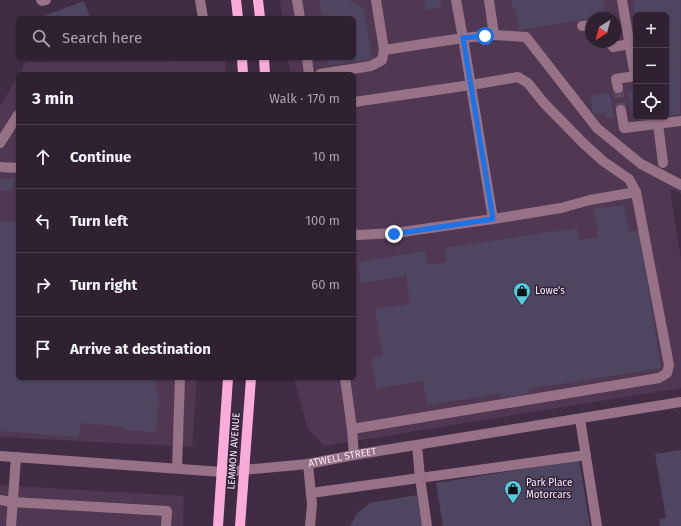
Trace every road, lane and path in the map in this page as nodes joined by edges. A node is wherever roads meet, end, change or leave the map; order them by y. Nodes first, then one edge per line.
1 (42, 0) edge
2 (46, 0) edge
3 (200, 0) edge
4 (236, 0) edge
5 (258, 0) edge
6 (297, 0) edge
7 (376, 0) edge
8 (456, 0) edge
9 (489, 0) edge
10 (622, 0) edge
11 (203, 16) edge
12 (238, 16) edge
13 (260, 16) edge
14 (300, 16) edge
15 (494, 35) junction
16 (463, 38) junction
17 (630, 44) junction
18 (621, 46) edge
19 (384, 50) junction
20 (242, 60) edge
21 (264, 60) edge
22 (307, 60) edge
23 (242, 72) edge
24 (265, 72) edge
25 (309, 72) edge
26 (333, 72) edge
27 (471, 86) junction
28 (618, 88) dead end
29 (356, 102) edge
30 (622, 110) tunnel mouth
31 (16, 118) edge
32 (681, 121) edge
33 (658, 124) junction
34 (0, 143) edge
35 (663, 162) dead end
36 (0, 167) edge
37 (16, 168) edge
38 (681, 185) edge
39 (636, 192) junction
40 (493, 219) junction
41 (356, 234) edge
42 (180, 380) edge
43 (228, 380) edge
44 (251, 380) edge
45 (345, 380) edge
46 (681, 402) edge
47 (580, 419) junction
48 (352, 429) junction
49 (417, 446) junction
50 (354, 455) junction
51 (586, 455) junction
52 (0, 456) edge
53 (16, 457) junction
54 (308, 464) junction
55 (177, 468) junction
56 (244, 470) junction
57 (222, 472) junction
58 (420, 478) junction
59 (311, 492) junction
60 (0, 500) edge
61 (12, 502) junction
62 (11, 526) edge
63 (166, 526) edge
64 (218, 526) edge
65 (240, 526) edge
66 (310, 526) edge
67 (427, 526) edge
68 (597, 526) edge

1 - 2 street
3 - 11 street
4 - 12 main road
5 - 13 main road
6 - 14 street
7 - 19 street
8 - 16 street
9 - 15 street
10 - 17 street
15 - 16 street
15 - 38 street
16 - 19 street
16 - 27 street
17 - 18 street
17 - 28 street
19 - 26 street
20 - 23 main road
21 - 24 main road
22 - 25 street
27 - 29 street
27 - 39 street
27 - 40 street
30 - 33 street
31 - 34 street
32 - 33 street
33 - 35 street
36 - 37 street
39 - 40 street
39 - 48 street
40 - 41 street
42 - 55 street
43 - 57 main road, LEMMON AVENUE
44 - 56 main road, LEMMON AVENUE
45 - 48 street
46 - 47 street, ATWELL STREET
47 - 49 street, ATWELL STREET
47 - 51 street
48 - 50 street
49 - 50 street, ATWELL STREET
49 - 58 street
50 - 54 street, ATWELL STREET
51 - 58 street
51 - 68 street
52 - 53 street, ATWELL STREET
53 - 55 street, ATWELL STREET
53 - 61 street
54 - 56 street, ATWELL STREET
54 - 59 street
55 - 57 street, ATWELL STREET
56 - 57 street, ATWELL STREET
56 - 65 main road, LEMMON AVENUE
57 - 64 main road, LEMMON AVENUE
58 - 59 street
58 - 67 street
59 - 66 street
60 - 61 street
61 - 62 street
61 - 63 street

